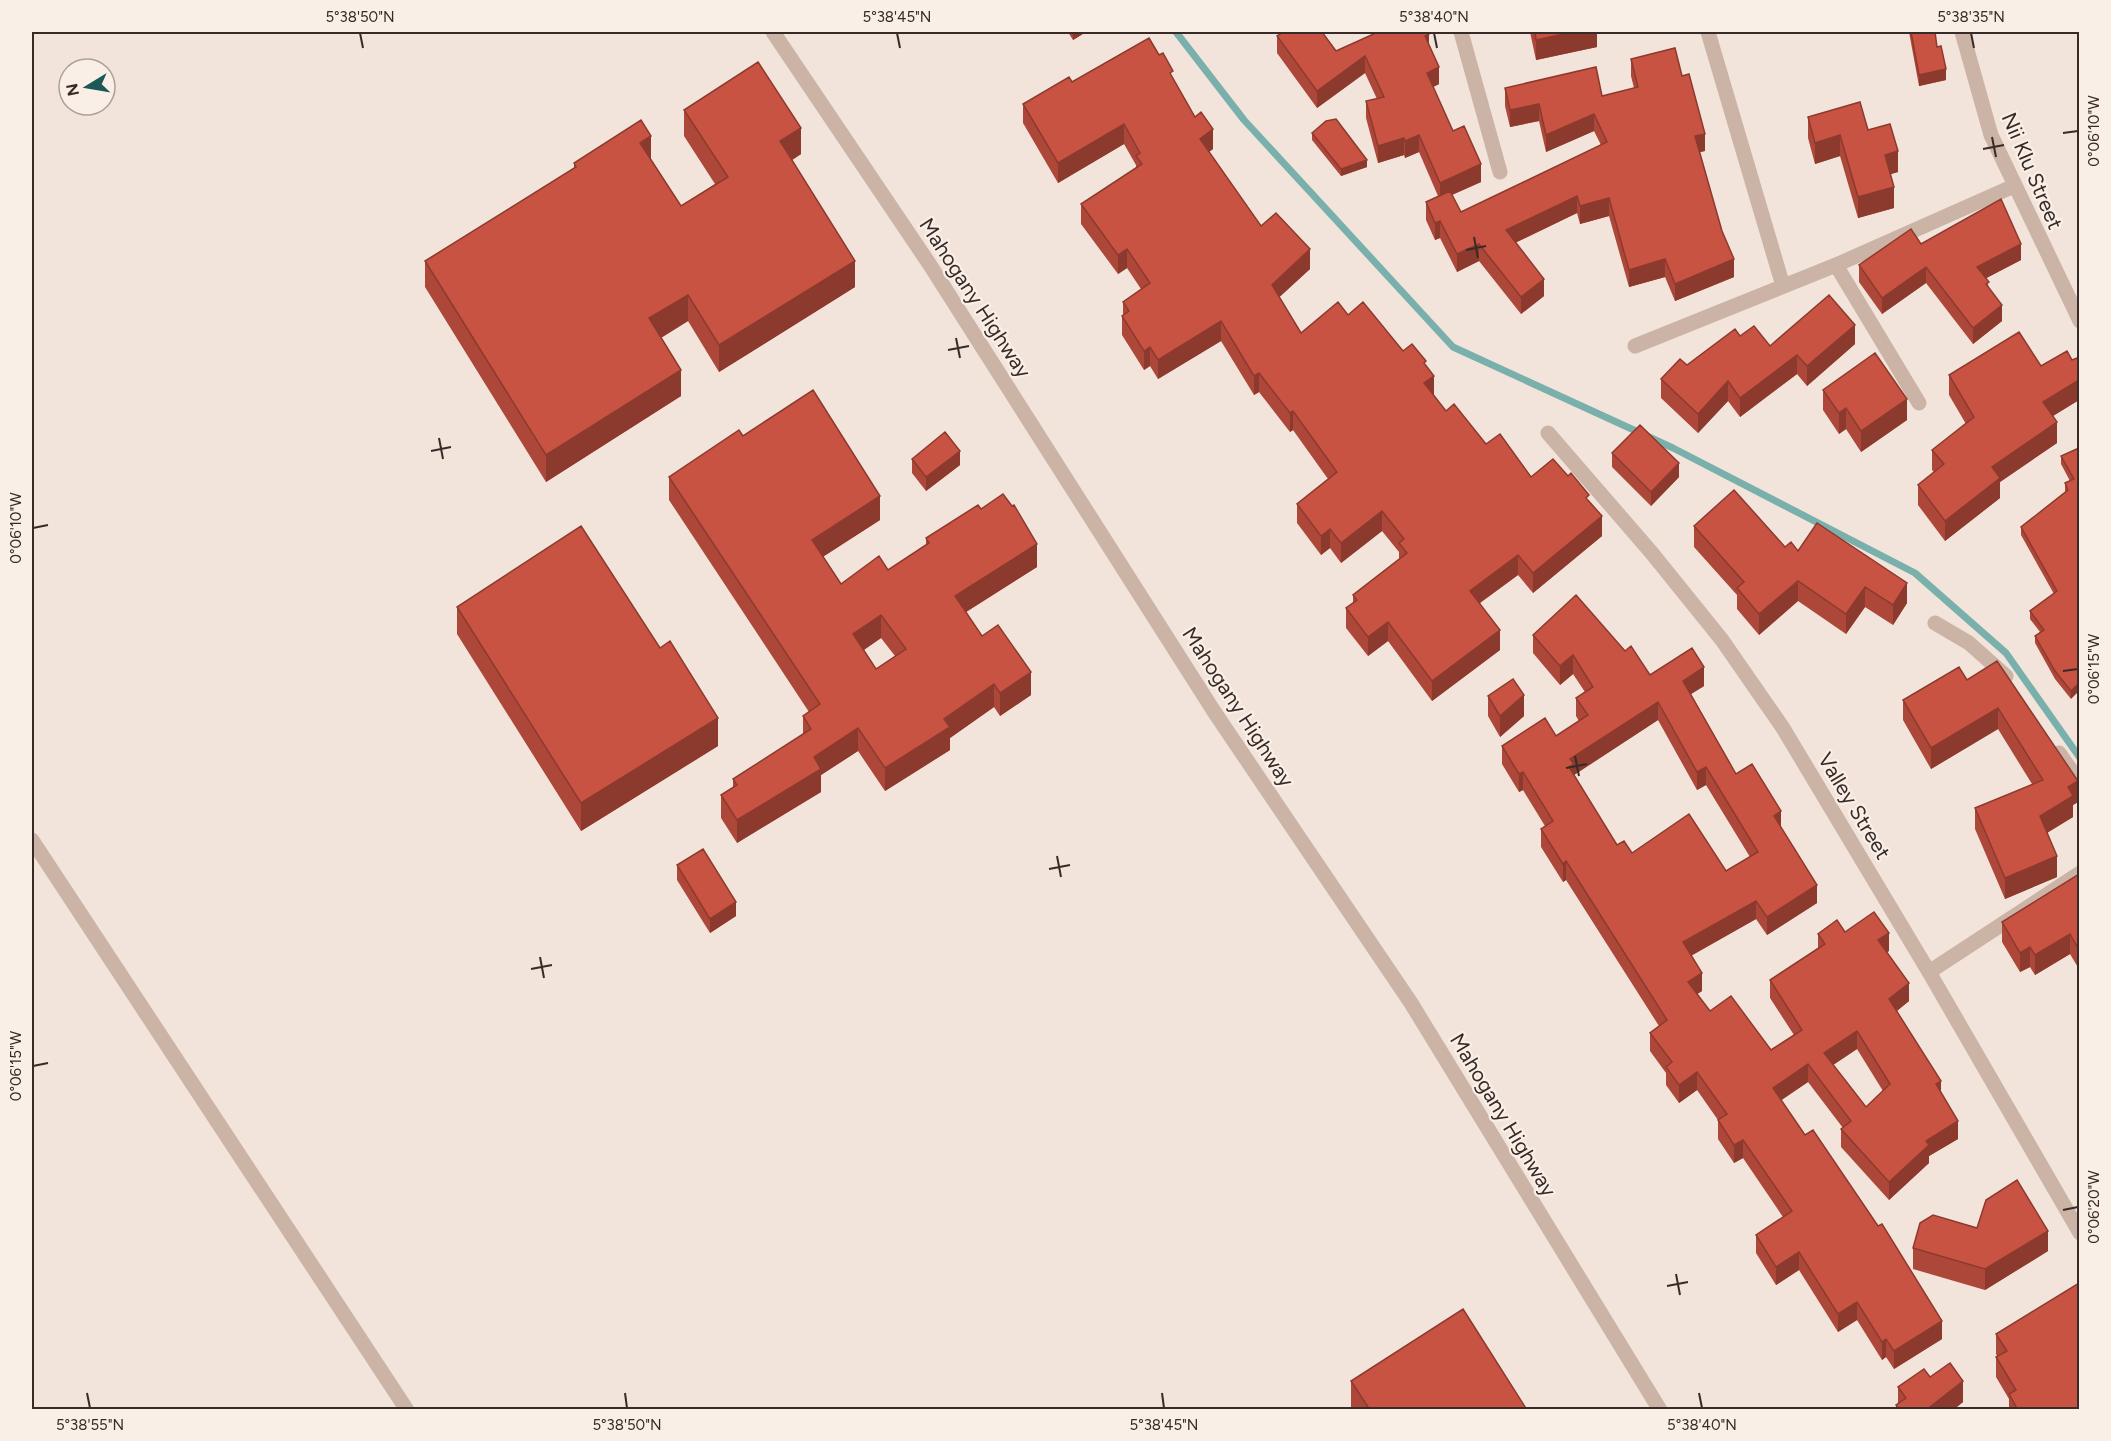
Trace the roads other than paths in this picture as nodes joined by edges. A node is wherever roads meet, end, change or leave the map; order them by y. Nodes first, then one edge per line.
1 (773, 32) edge
2 (1461, 32) edge
3 (1708, 32) edge
4 (1962, 32) edge
5 (1500, 172) dead end
6 (2014, 186) junction
7 (1836, 265) junction
8 (1783, 286) junction
9 (2079, 321) edge
10 (1635, 346) dead end
11 (1919, 403) dead end
12 (1548, 433) dead end
13 (1935, 623) dead end
14 (2015, 689) edge
15 (2047, 736) edge
16 (2079, 783) edge
17 (32, 840) edge
18 (2079, 873) edge
19 (1929, 972) junction
20 (2079, 1233) edge
21 (406, 1410) edge
22 (1660, 1410) edge

1 - 22 street, Mahogany Highway
2 - 5 street
3 - 8 street
4 - 6 street, Nii Klu Street
6 - 7 street
6 - 9 street, Nii Klu Street
7 - 8 street
7 - 11 street
8 - 10 street
12 - 19 street, Valley Street
13 - 14 street
15 - 16 street
17 - 21 street
18 - 19 street
19 - 20 street, Valley Street

